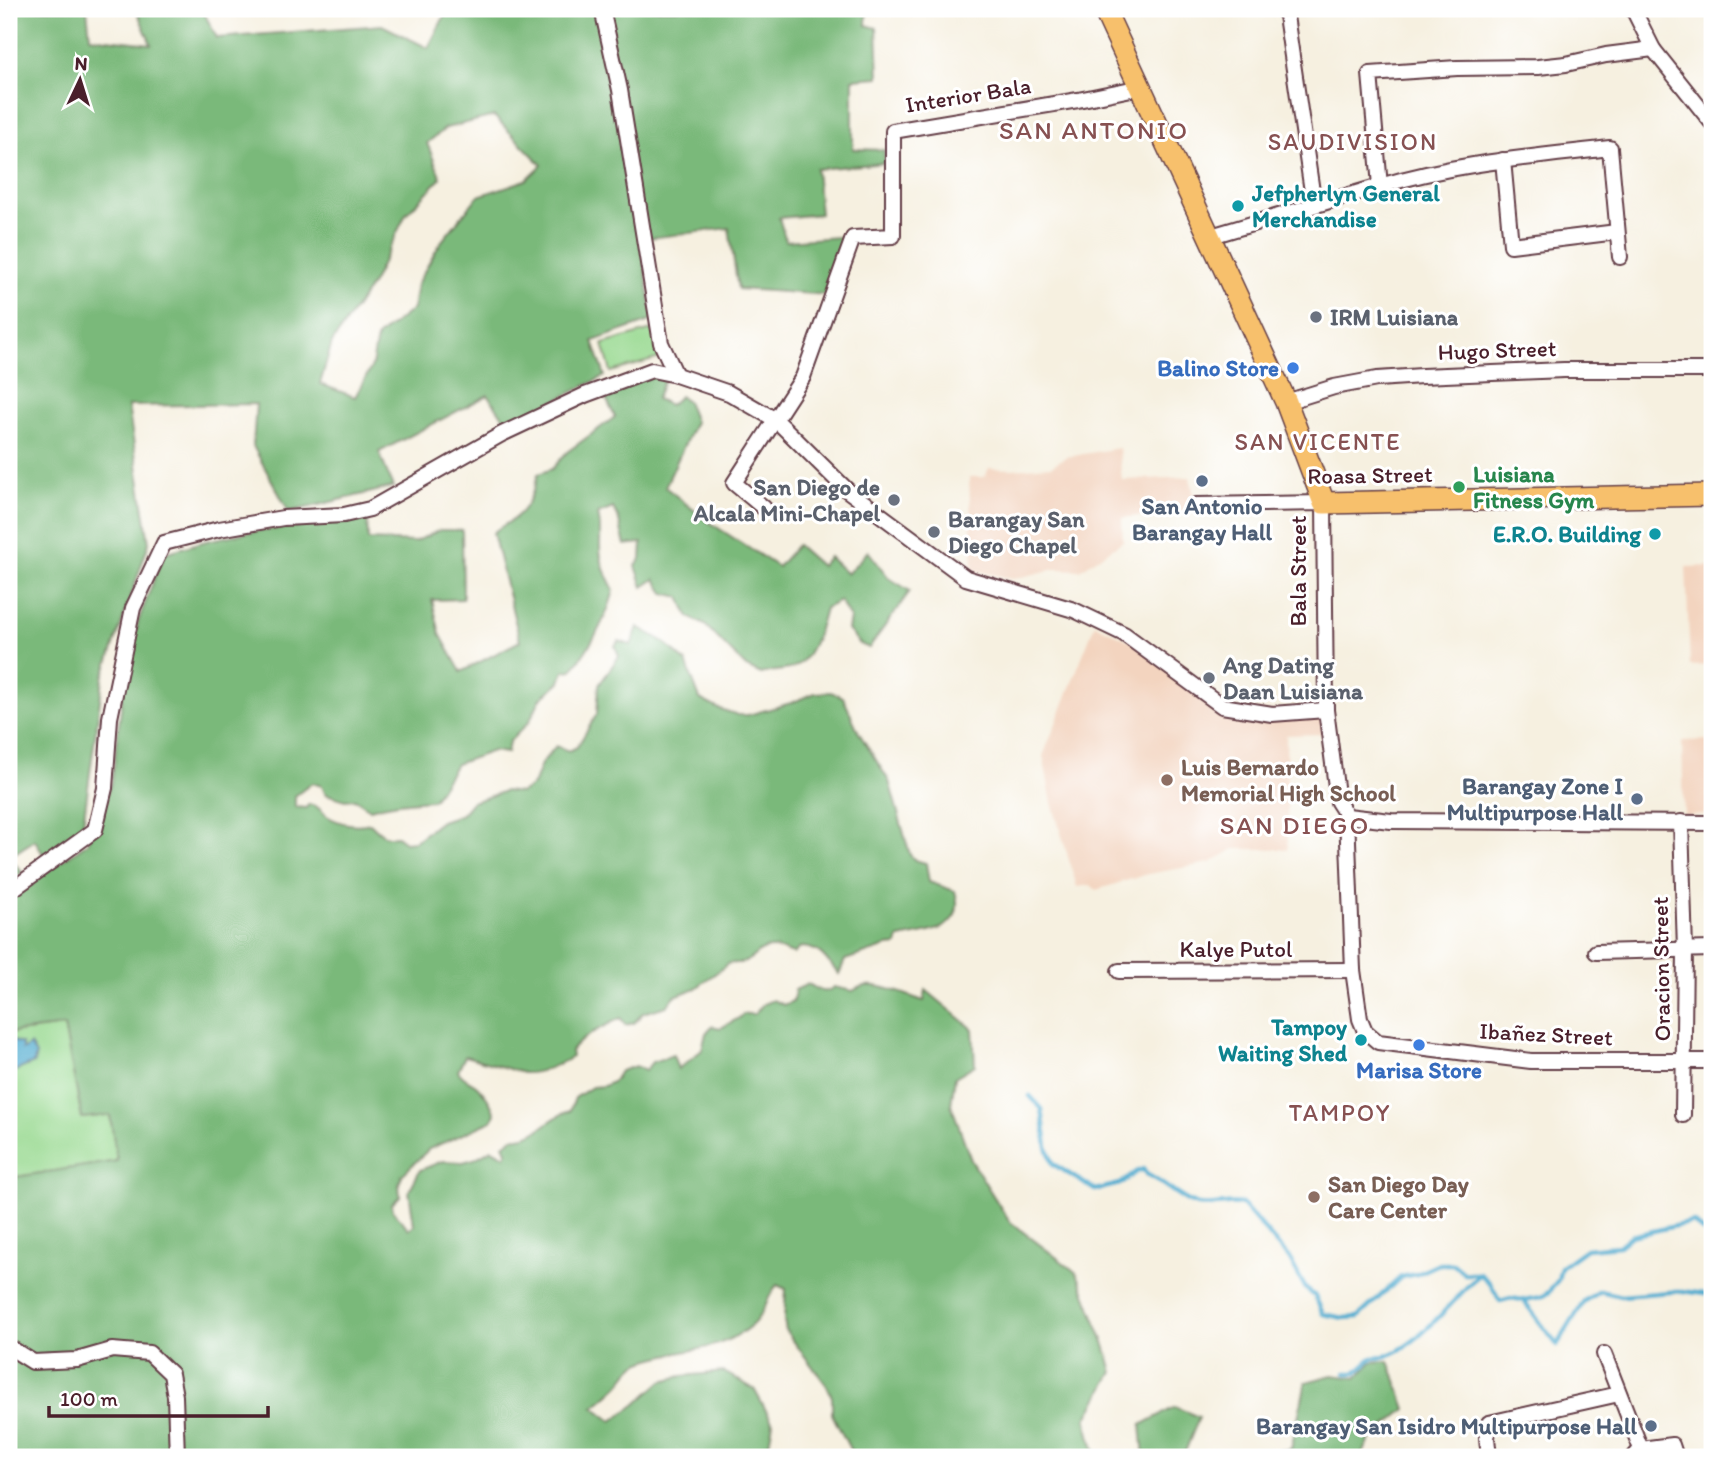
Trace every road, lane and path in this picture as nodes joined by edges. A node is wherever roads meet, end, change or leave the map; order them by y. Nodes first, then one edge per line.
1 (602, 9) edge
2 (1104, 9) edge
3 (1284, 9) edge
4 (1633, 9) edge
5 (1653, 49) junction
6 (1140, 87) junction
7 (1712, 124) edge
8 (1503, 160) junction
9 (1380, 186) junction
10 (1314, 205) junction
11 (1617, 232) junction
12 (1208, 237) junction
13 (1620, 257) dead end
14 (1712, 370) edge
15 (676, 375) junction
16 (1286, 402) junction
17 (776, 420) junction
18 (1712, 495) edge
19 (1324, 503) junction
20 (1196, 505) dead end
21 (764, 508) dead end
22 (1325, 710) junction
23 (1348, 816) junction
24 (1681, 822) junction
25 (1712, 823) edge
26 (9, 892) edge
27 (1712, 949) edge
28 (1685, 950) junction
29 (1596, 953) dead end
30 (1353, 970) junction
31 (1119, 971) dead end
32 (1378, 1042) joint
33 (1684, 1061) junction
34 (1712, 1061) edge
35 (1683, 1115) dead end
36 (9, 1347) edge
37 (1604, 1354) dead end
38 (1619, 1394) junction
39 (1637, 1453) edge
40 (177, 1457) edge
41 (1489, 1457) edge
42 (1675, 1457) edge

1 - 15 street
2 - 6 main road, Bala Street
3 - 10 street
4 - 5 street
5 - 7 street
5 - 9 street
6 - 12 main road, Bala Street
6 - 17 street, Interior Bala
8 - 9 street
8 - 11 street
8 - 11 street
9 - 10 street
10 - 12 street
11 - 13 street
12 - 16 main road, Bala Street
14 - 16 street, Hugo Street
15 - 17 street
15 - 26 street
16 - 19 main road, Bala Street
17 - 21 street
17 - 22 street
18 - 19 main road, Roasa Street
19 - 20 street, Roasa Street
19 - 22 street, Bala Street
22 - 23 street, Bala Street
23 - 24 street
23 - 30 street, Bala Street
24 - 25 street
24 - 28 street, Oracion Street
27 - 28 street
28 - 29 street
28 - 33 street, Oracion Street
30 - 31 street, Kalye Putol
30 - 32 street, Bala Street
32 - 33 street, Ibañez Street
33 - 34 street, Ibañez Street
33 - 35 street, Oracion Street
36 - 40 street
37 - 38 street
38 - 39 street
38 - 41 street
39 - 42 street

